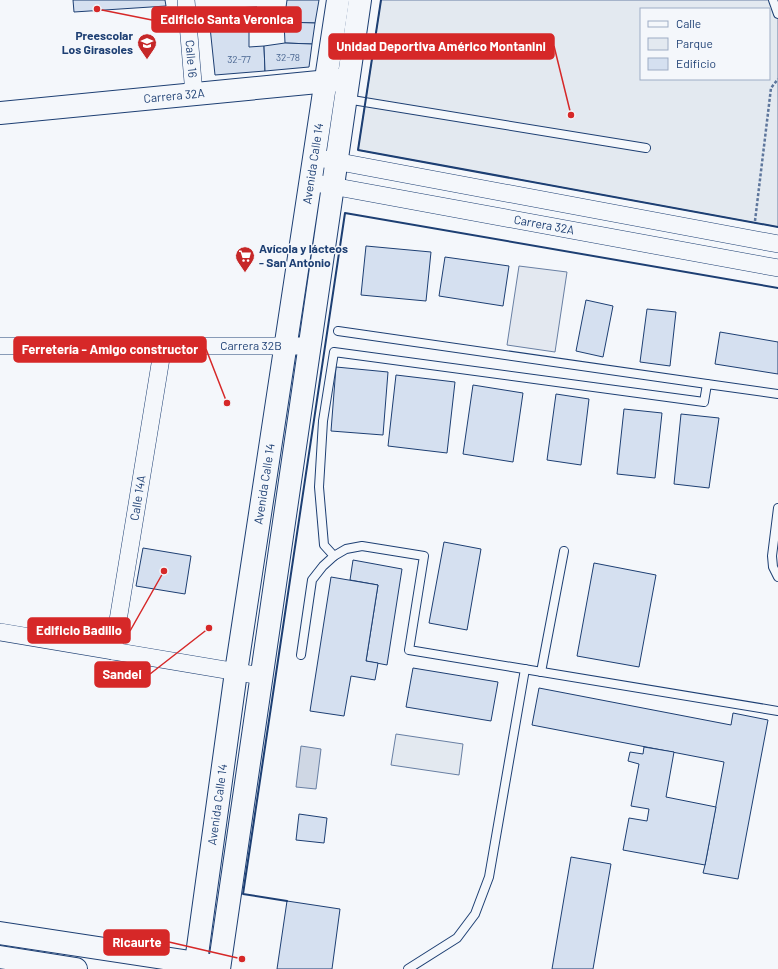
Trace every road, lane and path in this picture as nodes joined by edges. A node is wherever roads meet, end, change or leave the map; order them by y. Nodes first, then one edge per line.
1 (186, 0) edge
2 (338, 0) edge
3 (360, 0) edge
4 (772, 0) edge
5 (778, 14) edge
6 (778, 79) edge
7 (326, 81) junction
8 (347, 89) junction
9 (194, 94) junction
10 (0, 113) edge
11 (646, 148) dead end
12 (314, 157) junction
13 (337, 161) junction
14 (310, 182) junction
15 (333, 187) junction
16 (755, 223) dead end
17 (778, 244) edge
18 (778, 268) edge
19 (338, 331) dead end
20 (0, 346) edge
21 (163, 346) junction
22 (285, 346) junction
23 (309, 346) junction
24 (706, 384) junction
25 (778, 394) edge
26 (778, 508) edge
27 (564, 551) dead end
28 (334, 556) junction
29 (778, 577) edge
30 (0, 632) edge
31 (113, 651) junction
32 (301, 655) dead end
33 (524, 669) junction
34 (236, 672) junction
35 (541, 672) junction
36 (261, 676) junction
37 (778, 711) edge
38 (6, 934) edge
39 (4, 957) edge
40 (195, 966) edge
41 (219, 968) edge
42 (76, 969) edge
43 (408, 969) edge

1 - 9 street, Calle 16
2 - 7 main road, Avenida Calle 14
3 - 8 main road, Avenida Calle 14
4 - 5 lane
6 - 16 path
7 - 8 main road, Carrera 32A
7 - 9 main road, Carrera 32A
7 - 12 main road, Avenida Calle 14
8 - 11 lane
8 - 13 main road, Avenida Calle 14
9 - 10 main road, Carrera 32A
12 - 13 street, Carrera 32A
12 - 14 main road, Avenida Calle 14
13 - 15 main road, Avenida Calle 14
13 - 17 street, Carrera 32A
14 - 15 street, Carrera 32A
14 - 22 main road, Avenida Calle 14
15 - 18 street, Carrera 32A
15 - 23 main road, Avenida Calle 14
19 - 24 lane
20 - 21 street, Carrera 32B
21 - 22 street, Carrera 32B
21 - 31 street, Calle 14A
22 - 23 street, Carrera 32B
22 - 34 main road, Avenida Calle 14
23 - 36 main road, Avenida Calle 14
24 - 25 lane
24 - 28 lane
26 - 29 lane
27 - 35 lane
28 - 32 lane
28 - 33 lane
30 - 31 street
31 - 34 street
33 - 35 lane
33 - 43 lane
34 - 36 street
34 - 40 main road, Avenida Calle 14
35 - 37 lane
36 - 41 main road, Avenida Calle 14
38 - 39 main road
38 - 40 main road
39 - 42 main road
40 - 41 main road

